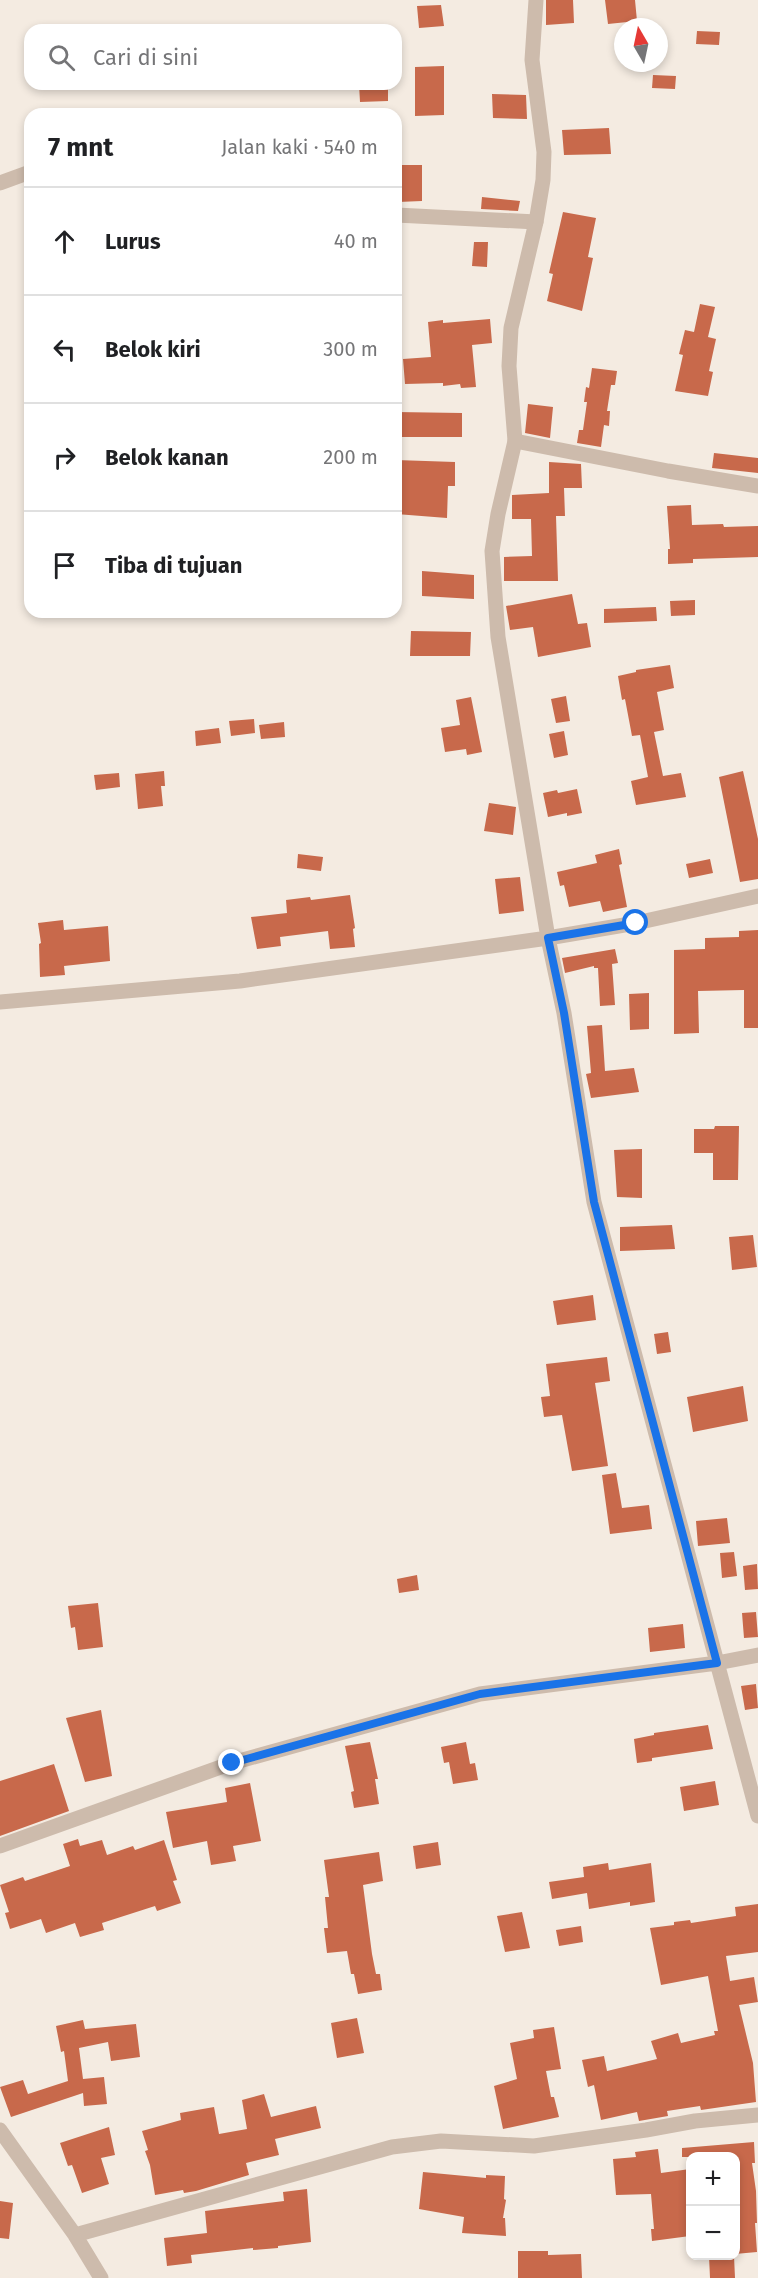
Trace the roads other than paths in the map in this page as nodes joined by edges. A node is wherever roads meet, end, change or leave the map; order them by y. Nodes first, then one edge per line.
1 (536, 0) edge
2 (24, 174) edge
3 (0, 183) edge
4 (402, 215) edge
5 (536, 222) junction
6 (515, 441) junction
7 (758, 486) edge
8 (758, 896) edge
9 (548, 938) junction
10 (0, 1002) edge
11 (758, 1655) edge
12 (717, 1663) junction
13 (758, 1816) edge
14 (0, 1846) edge
15 (758, 2115) edge
16 (0, 2130) edge
17 (75, 2235) junction
18 (100, 2278) edge

1 - 5 street
2 - 3 street
4 - 5 street
5 - 6 street
6 - 7 street
6 - 9 street
8 - 9 street
9 - 10 street
9 - 12 street
11 - 12 street
12 - 13 street
12 - 14 street
15 - 17 street
16 - 17 street
17 - 18 street

